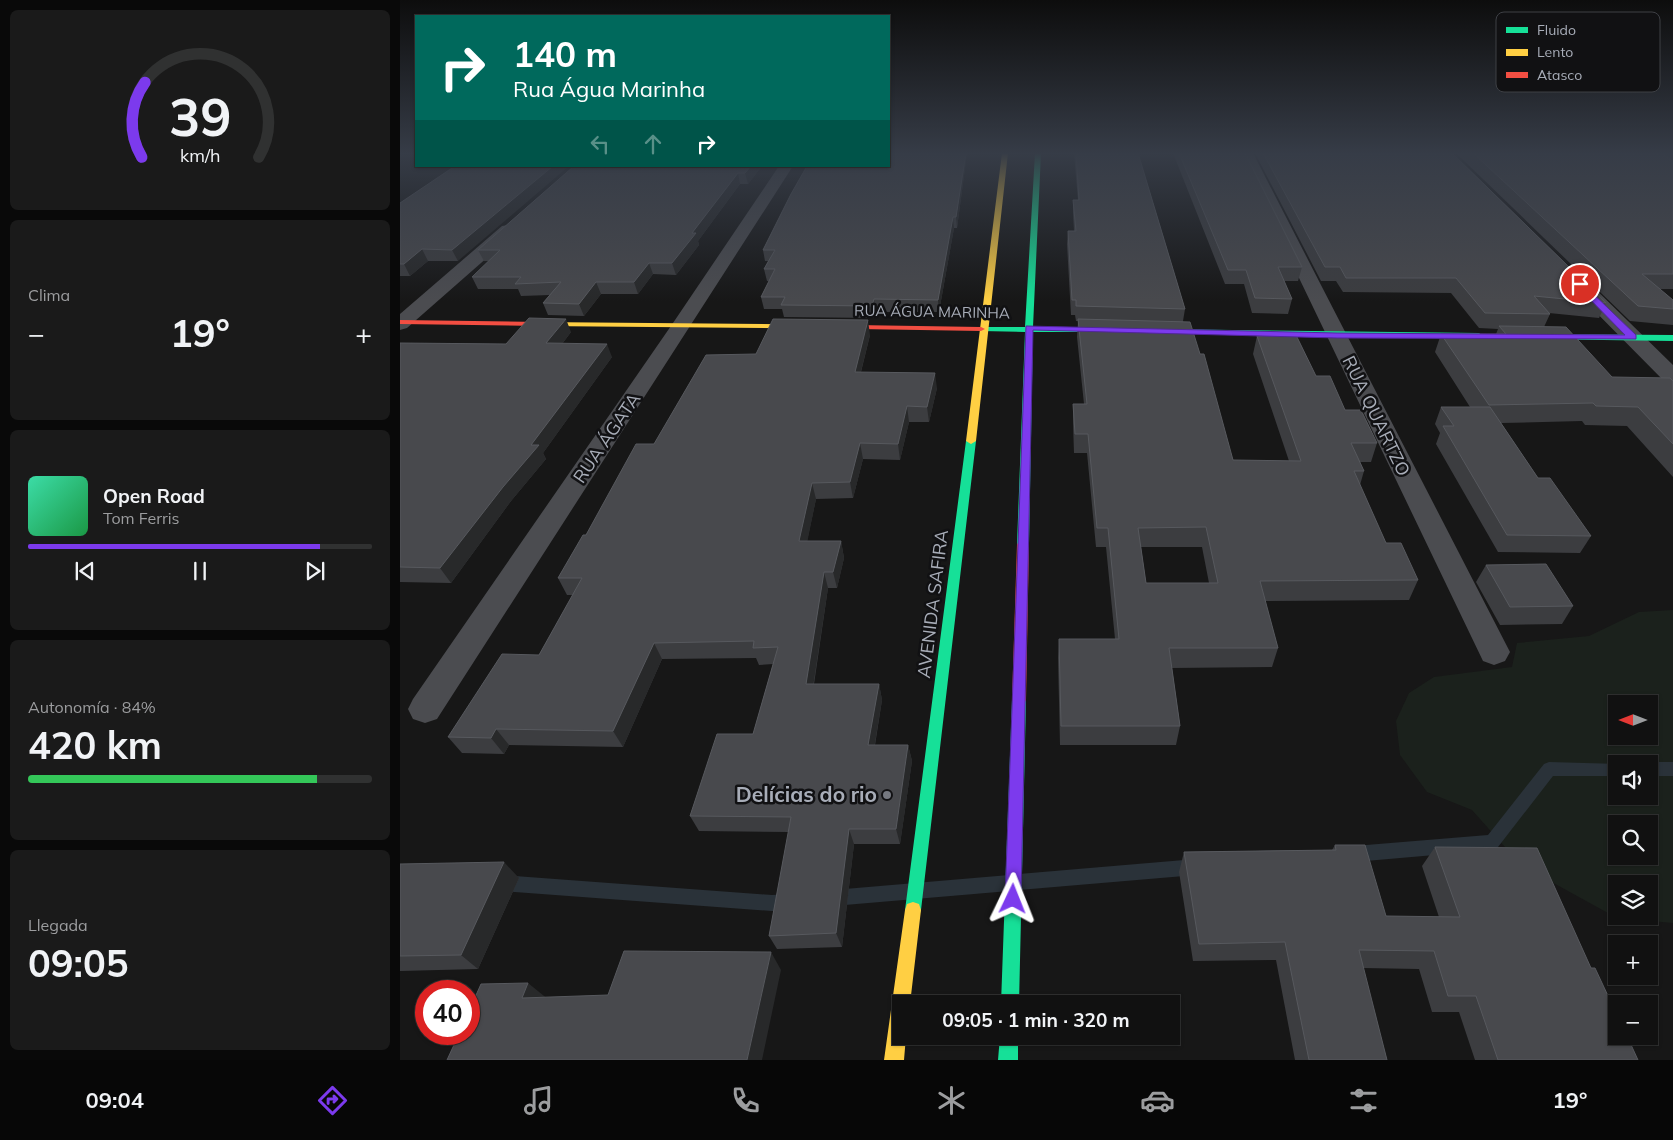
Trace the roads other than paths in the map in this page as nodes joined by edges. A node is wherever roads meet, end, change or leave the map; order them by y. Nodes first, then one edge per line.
1 (762, 202) edge
2 (999, 202) edge
3 (1035, 202) edge
4 (1271, 202) edge
5 (521, 218) edge
6 (1564, 269) edge
7 (401, 323) edge
8 (683, 324) junction
9 (985, 328) junction
10 (1029, 328) junction
11 (1128, 330) edge
12 (1148, 331) edge
13 (1337, 335) junction
14 (1495, 336) edge
15 (1524, 337) edge
16 (1633, 337) junction
17 (1673, 338) edge
18 (1673, 377) edge
19 (1494, 652) dead end
20 (425, 709) dead end
21 (1010, 995) edge
22 (1009, 1045) edge
23 (894, 1060) edge
24 (1008, 1060) edge

1 - 8 street, RUA ÁGATA
2 - 9 street, AVENIDA SAFIRA
3 - 10 street
4 - 13 street, RUA QUARTZO
5 - 7 street
6 - 16 street
7 - 8 street, RUA ÁGUA MARINHA
8 - 9 street, RUA ÁGUA MARINHA
8 - 20 street, RUA ÁGATA
9 - 10 street, RUA ÁGUA MARINHA
9 - 23 street, AVENIDA SAFIRA
10 - 11 street, RUA ÁGUA MARINHA
10 - 21 street
12 - 13 street
13 - 14 street
13 - 19 street, RUA QUARTZO
15 - 16 street
16 - 17 street
16 - 18 street
22 - 24 street

